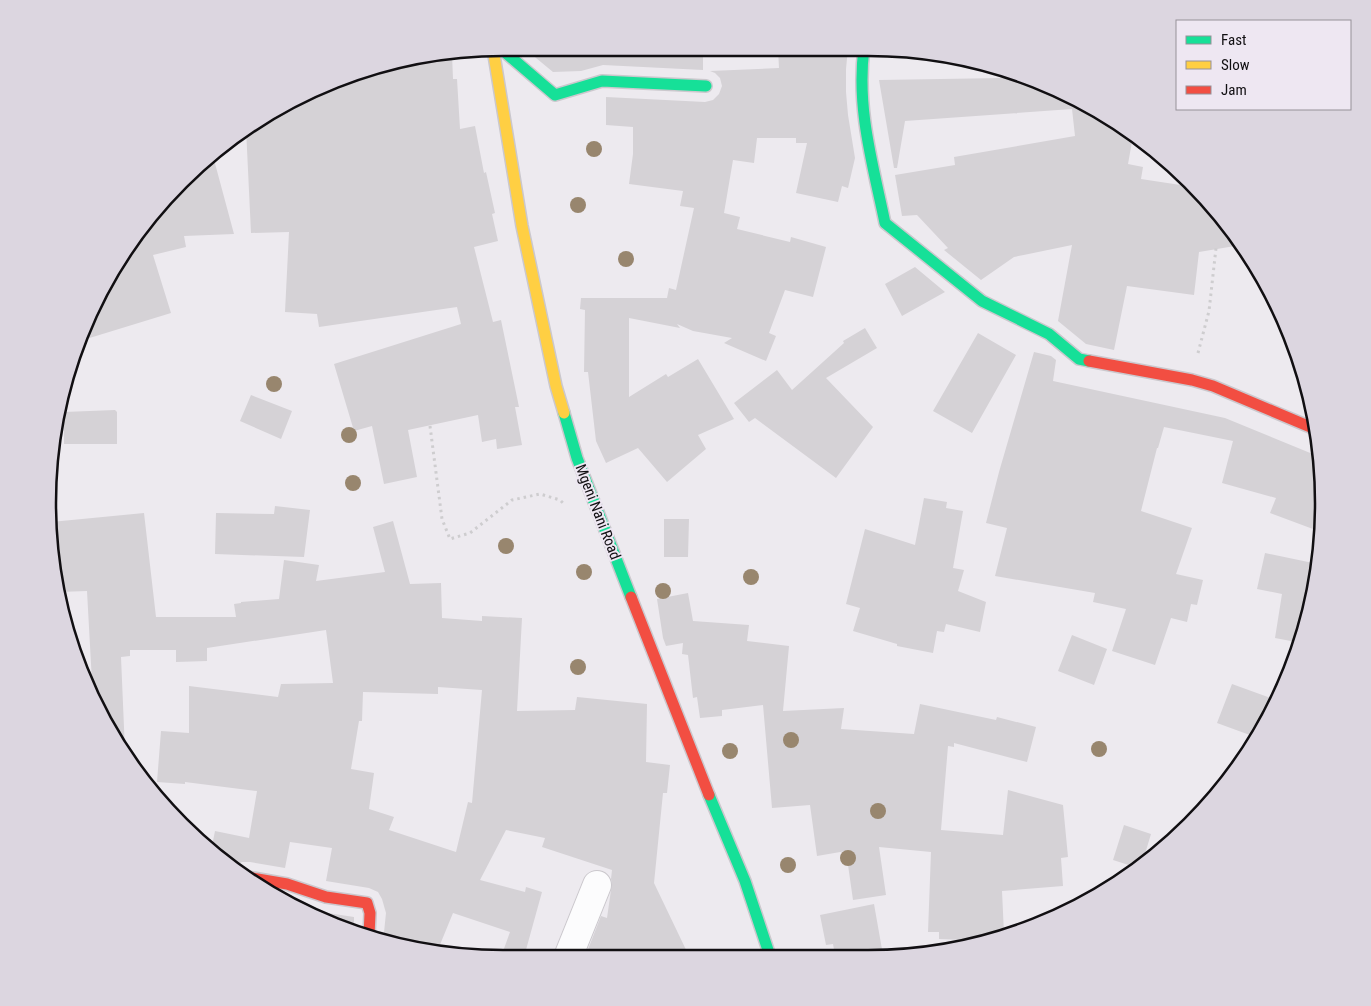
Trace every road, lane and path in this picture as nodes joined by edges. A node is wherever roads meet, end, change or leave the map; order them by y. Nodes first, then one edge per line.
1 (494, 56) edge
2 (509, 56) edge
3 (862, 56) edge
4 (706, 86) dead end
5 (1216, 248) dead end
6 (1192, 380) junction
7 (430, 426) dead end
8 (1308, 426) edge
9 (566, 507) dead end
10 (264, 880) edge
11 (597, 885) dead end
12 (369, 929) edge
13 (571, 950) edge
14 (768, 950) edge

1 - 14 street, Mgeni Nani Road
2 - 4 street
3 - 6 street
5 - 6 path
6 - 8 street
7 - 9 path
10 - 12 street
11 - 13 street

